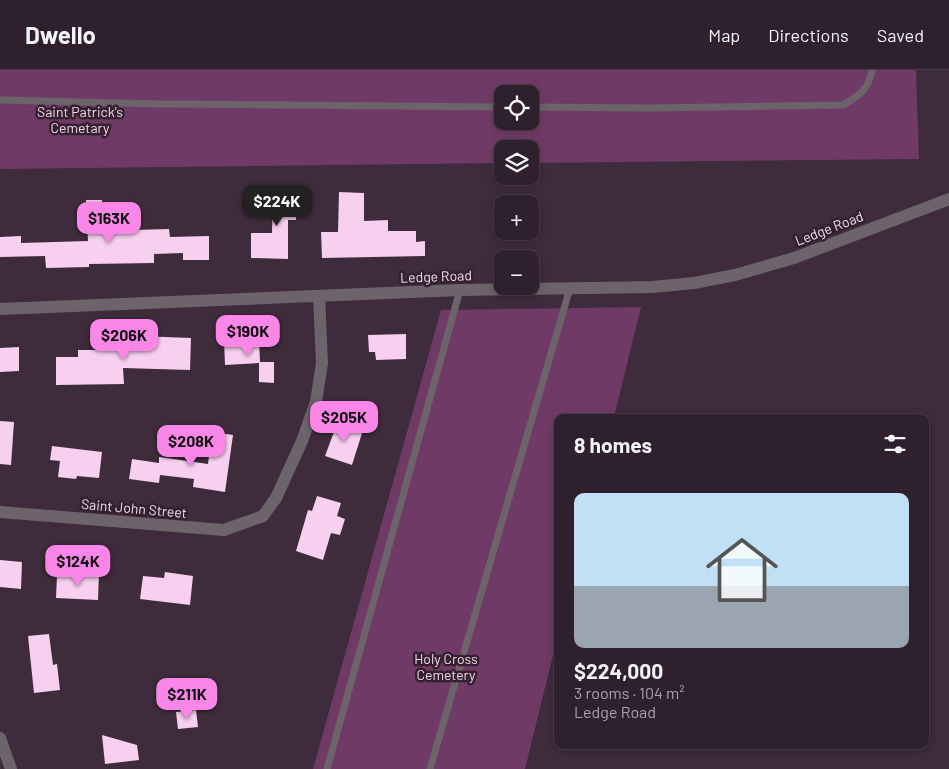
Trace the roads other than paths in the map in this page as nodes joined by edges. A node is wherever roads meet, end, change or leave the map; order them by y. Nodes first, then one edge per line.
1 (872, 70) edge
2 (0, 100) edge
3 (494, 106) edge
4 (539, 107) edge
5 (949, 200) edge
6 (570, 288) junction
7 (460, 290) junction
8 (319, 296) junction
9 (0, 309) edge
10 (0, 512) edge
11 (0, 738) edge
12 (11, 769) edge
13 (327, 769) edge
14 (430, 769) edge

1 - 4 lane
2 - 3 lane
5 - 6 street, Ledge Road
6 - 7 street, Ledge Road
6 - 14 lane
7 - 8 street, Ledge Road
7 - 13 lane
8 - 9 street, Ledge Road
8 - 10 street, Saint John Street
11 - 12 street

